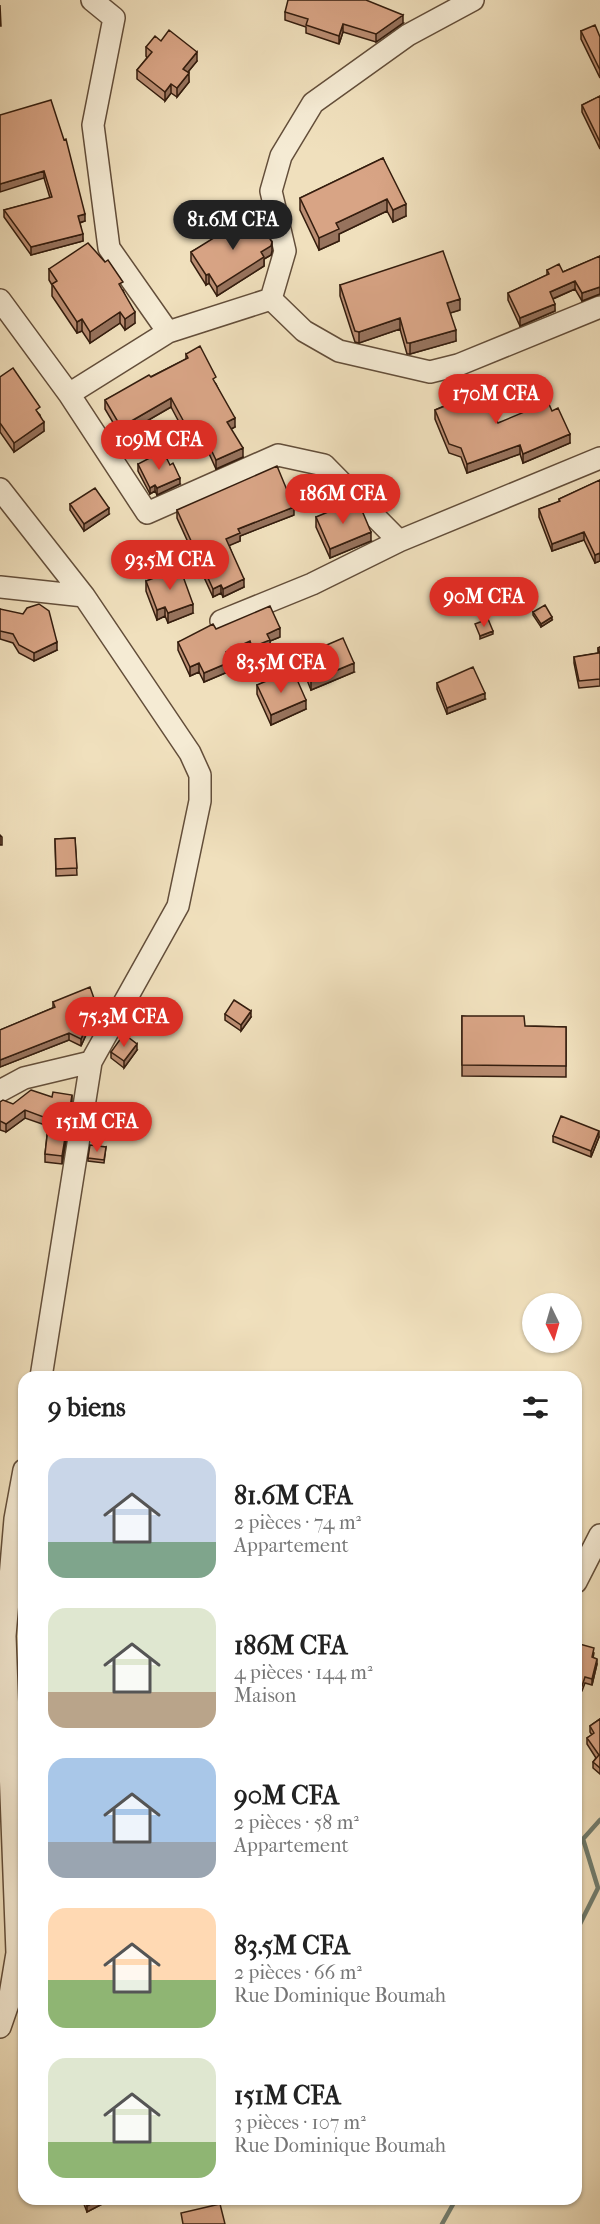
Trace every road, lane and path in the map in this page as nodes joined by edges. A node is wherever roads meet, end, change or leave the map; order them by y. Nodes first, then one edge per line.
1 (92, 0) edge
2 (472, 0) edge
3 (271, 299) junction
4 (0, 300) edge
5 (600, 307) edge
6 (168, 332) junction
7 (69, 394) junction
8 (600, 458) edge
9 (0, 489) edge
10 (399, 541) junction
11 (0, 587) edge
12 (84, 596) junction
13 (221, 621) dead end
14 (91, 1062) junction
15 (0, 1091) edge
16 (42, 1371) edge
17 (18, 1503) edge
18 (600, 1535) edge
19 (582, 1570) edge
20 (0, 2027) edge

1 - 6 street
2 - 3 street
3 - 5 street
3 - 6 street
4 - 7 street
6 - 7 street
7 - 10 street
8 - 10 street
9 - 12 street
10 - 13 street
11 - 12 street
12 - 14 street
14 - 15 street
14 - 16 street
17 - 20 street
18 - 19 street

